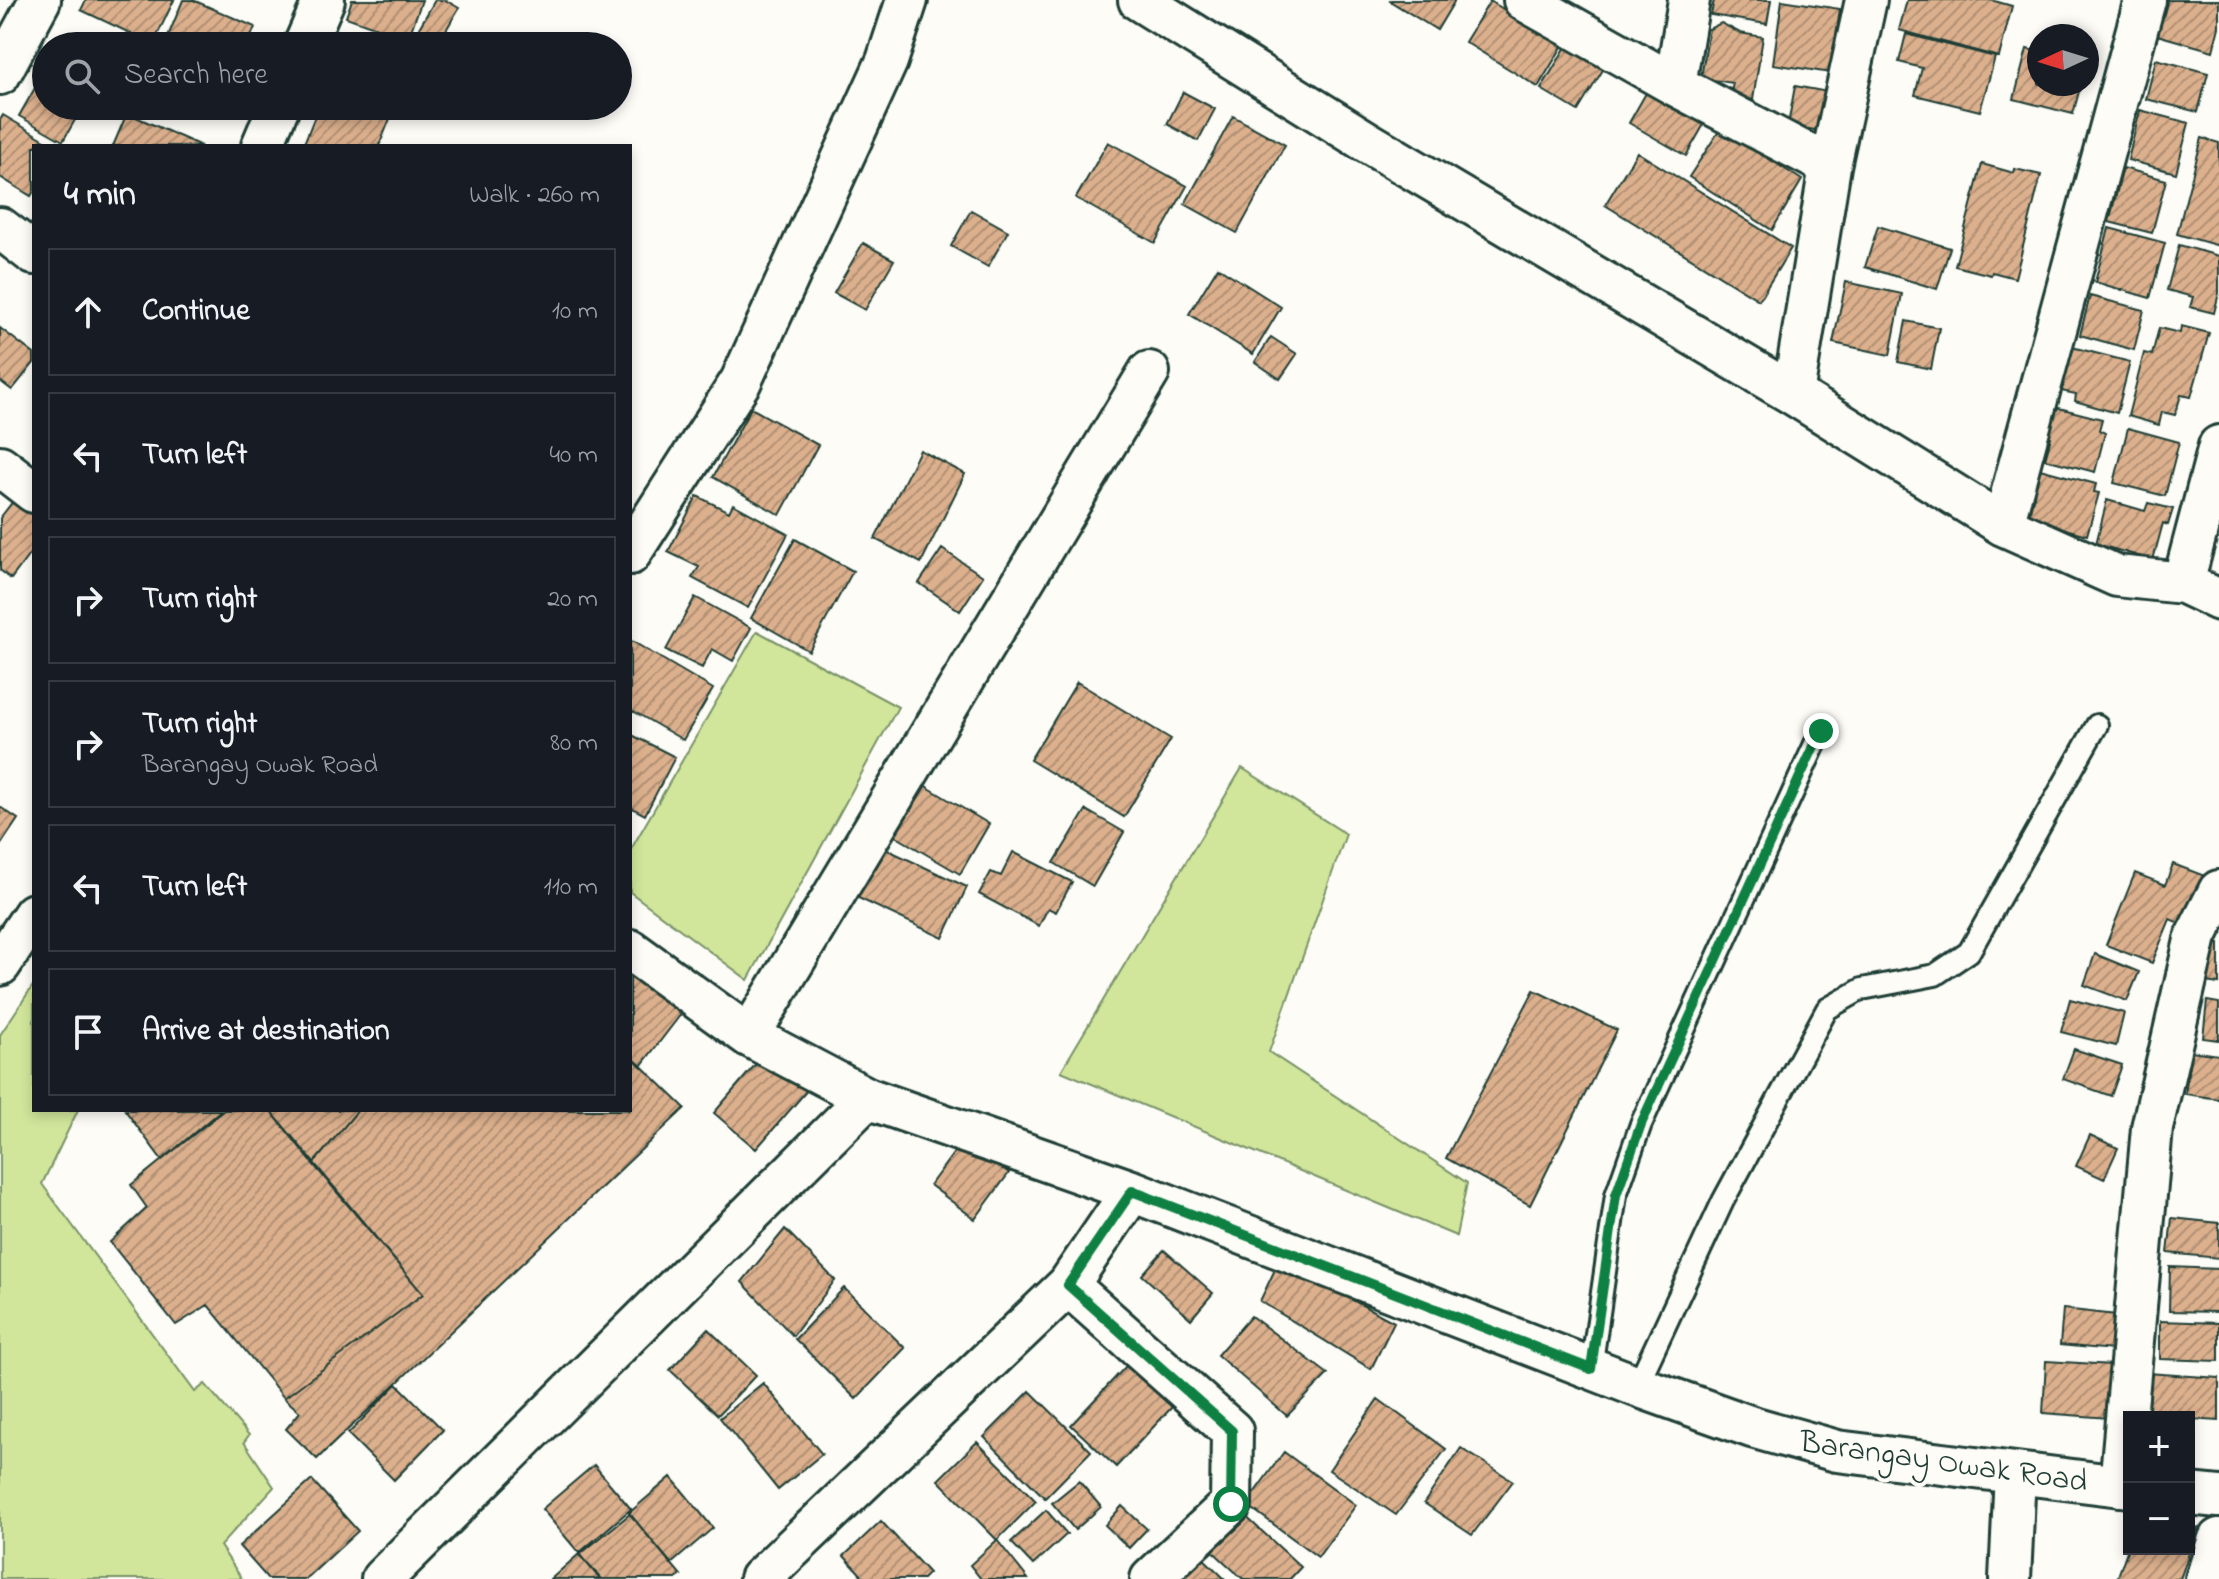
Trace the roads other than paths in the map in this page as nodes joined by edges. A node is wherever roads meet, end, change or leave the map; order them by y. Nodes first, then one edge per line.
1 (40, 0) edge
2 (324, 0) edge
3 (907, 0) edge
4 (1139, 0) edge
5 (1524, 0) edge
6 (1689, 0) edge
7 (1866, 0) edge
8 (2145, 0) edge
9 (310, 32) edge
10 (0, 74) edge
11 (1675, 85) junction
12 (273, 120) edge
13 (263, 144) edge
14 (1830, 166) junction
15 (0, 228) edge
16 (32, 252) edge
17 (1149, 372) dead end
18 (1793, 394) junction
19 (2219, 446) edge
20 (0, 466) edge
21 (32, 490) edge
22 (2003, 525) junction
23 (632, 551) edge
24 (2183, 583) junction
25 (2219, 600) edge
26 (2097, 725) dead end
27 (1821, 731) dead end
28 (2219, 891) edge
29 (32, 917) edge
30 (632, 951) edge
31 (0, 965) edge
32 (749, 1036) junction
33 (867, 1098) junction
34 (1132, 1191) junction
35 (1068, 1285) junction
36 (1591, 1369) junction
37 (1637, 1386) junction
38 (2015, 1473) junction
39 (2124, 1483) edge
40 (2123, 1486) edge
41 (2195, 1495) edge
42 (2219, 1497) edge
43 (2219, 1539) edge
44 (382, 1579) edge
45 (760, 1579) edge
46 (1151, 1579) edge
47 (2010, 1579) edge
48 (2206, 1579) edge

1 - 10 street
2 - 9 street
3 - 23 street
4 - 18 street
5 - 11 street
6 - 11 street
7 - 14 street
8 - 22 street
11 - 14 street
12 - 13 street
14 - 18 street
15 - 16 street
17 - 32 street
18 - 22 street
19 - 24 street
20 - 21 street
22 - 24 street
24 - 25 street
26 - 37 lane
27 - 36 lane
28 - 39 street
29 - 31 street
30 - 32 street, Barangay Owak Road
32 - 33 street, Barangay Owak Road
33 - 34 street, Barangay Owak Road
33 - 44 street
34 - 35 street
34 - 36 street, Barangay Owak Road
35 - 45 street
35 - 46 street
36 - 37 street, Barangay Owak Road
37 - 38 street, Barangay Owak Road
38 - 40 street, Barangay Owak Road
38 - 47 street
41 - 42 street
43 - 48 street

